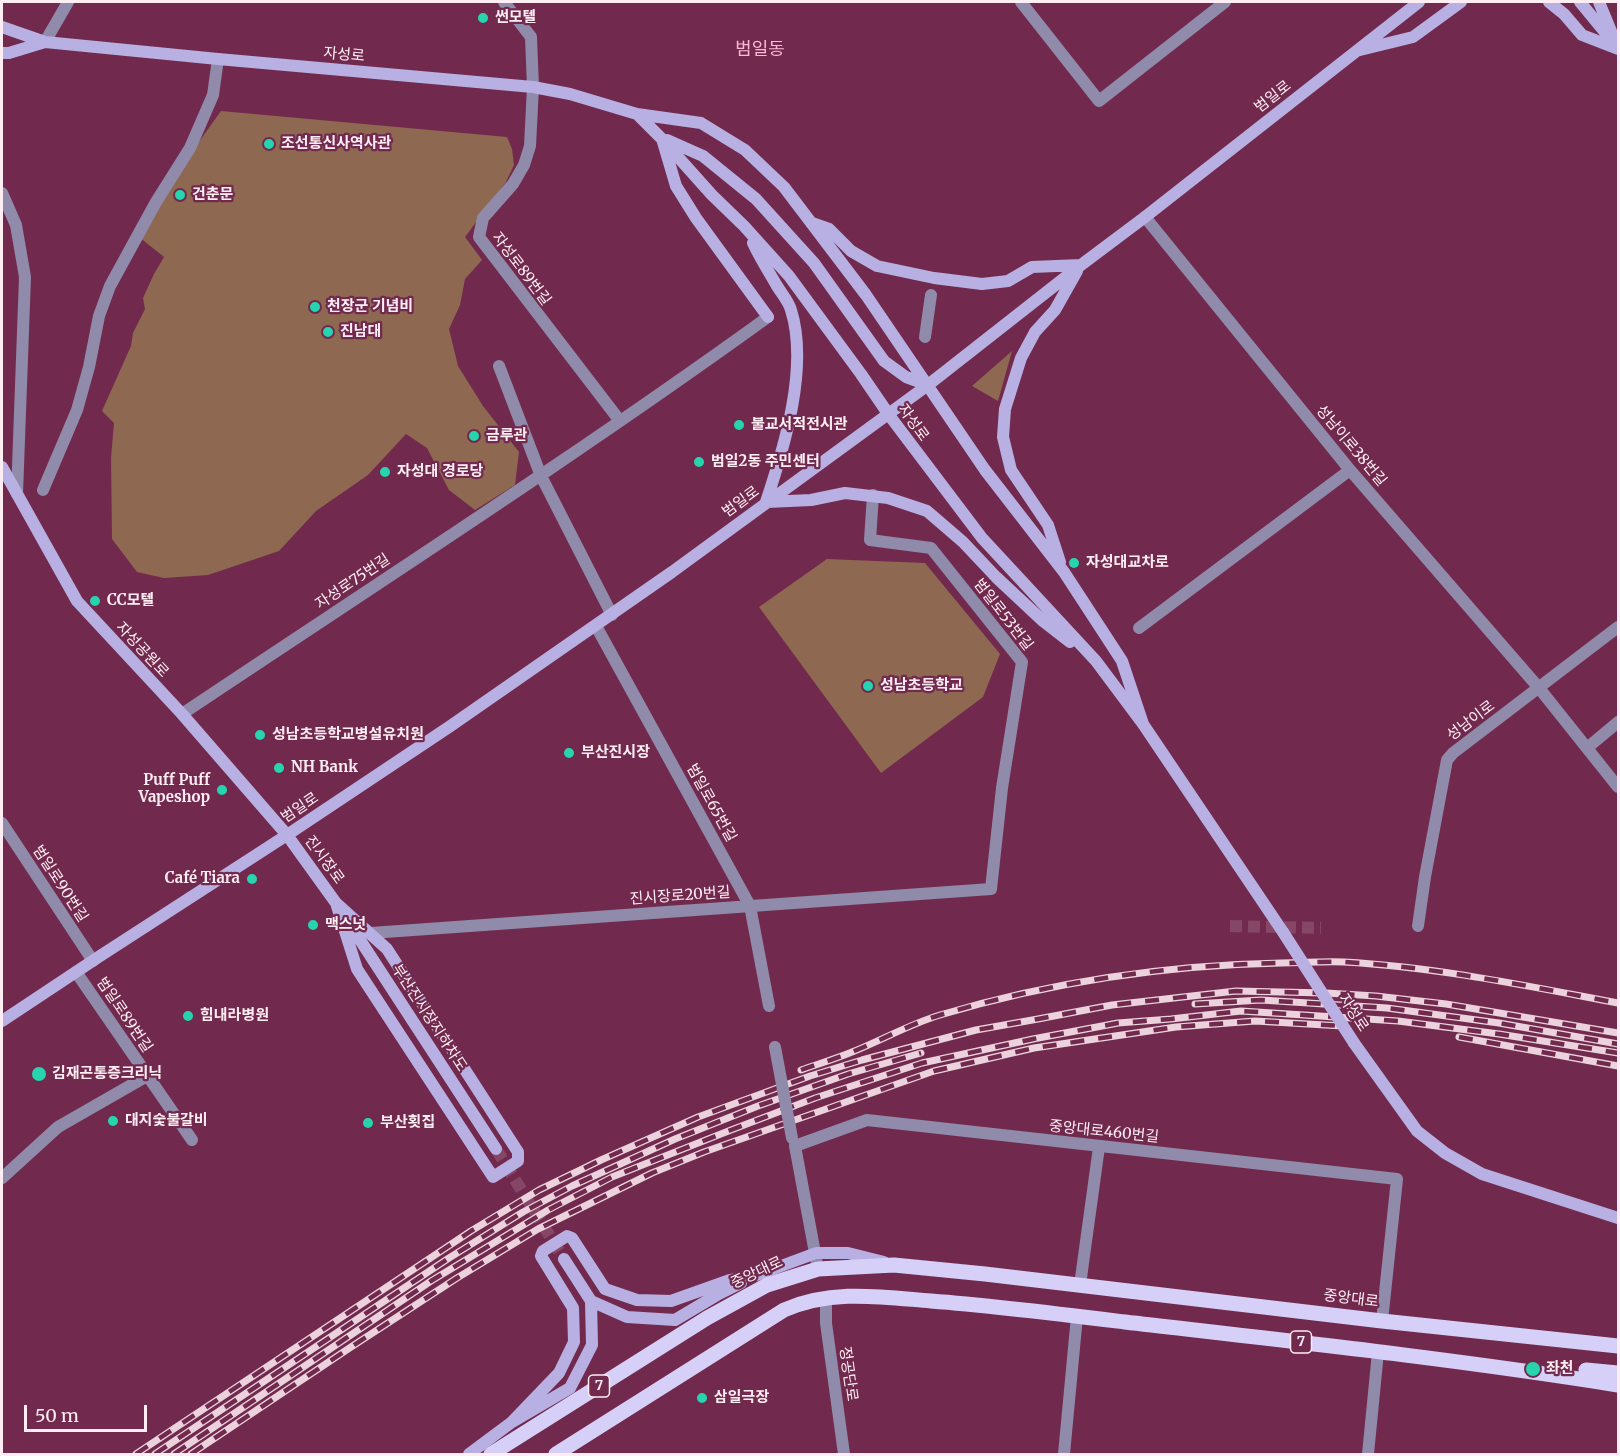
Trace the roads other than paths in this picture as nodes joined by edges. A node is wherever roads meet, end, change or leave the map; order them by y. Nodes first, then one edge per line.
1 (68, 2) edge
2 (504, 2) edge
3 (1021, 2) edge
4 (1225, 2) edge
5 (1419, 2) edge
6 (1461, 2) edge
7 (1549, 2) edge
8 (1580, 2) edge
9 (1599, 2) edge
10 (2, 27) edge
11 (45, 42) junction
12 (1618, 48) edge
13 (1353, 52) junction
14 (2, 53) edge
15 (218, 59) junction
16 (533, 87) junction
17 (637, 114) junction
18 (661, 138) junction
19 (2, 193) edge
20 (1145, 218) junction
21 (812, 223) junction
22 (744, 226) junction
23 (1081, 265) junction
24 (931, 295) dead end
25 (768, 317) joint
26 (925, 337) dead end
27 (500, 366) dead end
28 (928, 385) junction
29 (889, 415) junction
30 (620, 421) junction
31 (2, 466) edge
32 (1350, 470) junction
33 (541, 476) junction
34 (43, 490) dead end
35 (18, 494) junction
36 (873, 495) junction
37 (766, 502) junction
38 (1064, 572) junction
39 (612, 615) junction
40 (596, 626) junction
41 (1618, 627) edge
42 (1139, 628) dead end
43 (1096, 662) junction
44 (1539, 688) junction
45 (182, 714) junction
46 (1618, 723) edge
47 (1143, 724) junction
48 (1587, 748) junction
49 (1618, 787) edge
50 (2, 823) edge
51 (287, 835) junction
52 (991, 889) joint
53 (336, 903) junction
54 (750, 906) junction
55 (1418, 926) dead end
56 (371, 933) junction
57 (93, 961) junction
58 (76, 972) junction
59 (769, 1006) dead end
60 (2, 1022) edge
61 (775, 1047) dead end
62 (147, 1076) junction
63 (792, 1138) dead end
64 (192, 1140) dead end
65 (1099, 1147) junction
66 (496, 1149) tunnel mouth
67 (2, 1178) edge
68 (1618, 1218) edge
69 (564, 1259) tunnel mouth
70 (817, 1261) junction
71 (764, 1272) junction
72 (1080, 1285) junction
73 (826, 1297) junction
74 (591, 1301) junction
75 (1077, 1316) junction
76 (1382, 1321) junction
77 (1615, 1347) edge
78 (1378, 1352) junction
79 (1541, 1373) junction
80 (1618, 1373) edge
81 (1618, 1385) edge
82 (512, 1422) junction
83 (469, 1455) edge
84 (491, 1455) edge
85 (556, 1455) edge
86 (844, 1455) edge
87 (1064, 1455) edge
88 (1368, 1455) edge

1 - 11 street
2 - 16 street, 자성로89번길
3 - 4 street
5 - 13 main road, 범일로
6 - 13 main road
7 - 12 main road
8 - 12 main road
9 - 12 main road
10 - 11 main road, 자성로
11 - 14 main road, 자성로
11 - 15 main road, 자성로
13 - 20 main road, 범일로
15 - 16 main road, 자성로
15 - 34 street
16 - 17 main road, 자성로
16 - 30 street, 자성로89번길
17 - 18 main road, 자성로
17 - 21 main road, 자성로
18 - 22 main road, 자성로
18 - 25 main road
18 - 28 main road, 자성로
19 - 35 street
20 - 23 main road, 범일로
20 - 32 street, 성남이로38번길
21 - 23 main road
21 - 28 main road, 자성로
22 - 29 main road, 자성로
22 - 37 main road
23 - 28 main road, 범일로
23 - 38 main road
24 - 26 street
25 - 30 street, 자성로75번길
27 - 33 street
28 - 29 main road, 범일로
28 - 38 main road, 자성로
29 - 37 main road, 범일로
29 - 43 main road, 자성로
30 - 33 street, 자성로75번길
31 - 35 main road, 자성공원로
32 - 42 street
32 - 44 street, 성남이로38번길
33 - 39 street
33 - 45 street, 자성로75번길
35 - 45 main road, 자성공원로
36 - 37 main road
36 - 43 main road
36 - 52 street, 범일로53번길
37 - 39 main road, 범일로
38 - 47 main road, 자성로
39 - 40 main road, 범일로
40 - 51 main road, 범일로
40 - 54 street, 범일로65번길
41 - 44 street, 성남이로
43 - 47 main road, 자성로
44 - 48 street, 성남이로38번길
44 - 55 street, 성남이로
45 - 51 main road, 자성공원로
46 - 48 street
47 - 68 main road, 자성로, bridge
48 - 49 street, 성남이로38번길
50 - 57 street, 범일로90번길
51 - 53 main road, 진시장로
51 - 57 main road, 범일로
52 - 54 street, 진시장로20번길
53 - 56 main road
53 - 56 main road
53 - 66 main road, 부산진시장지하차도
54 - 56 street, 진시장로20번길
54 - 59 street, 범일로65번길
57 - 58 main road, 범일로
58 - 60 main road, 범일로
58 - 62 street, 범일로89번길
61 - 63 street, bridge
62 - 64 street, 범일로89번길
62 - 67 street, 범일로89번길
65 - 70 street, 중앙대로460번길
65 - 72 street
65 - 76 street, 중앙대로460번길
69 - 74 main road
70 - 71 main road
70 - 72 main road, 중앙대로 / 7
70 - 84 main road, 중앙대로 / 7
71 - 74 main road
71 - 82 main road
72 - 76 main road, 중앙대로 / 7
73 - 75 main road, 7
73 - 85 main road, 7
73 - 86 street, 정공단로
74 - 82 main road
75 - 78 main road, 7
75 - 87 street
76 - 77 main road, 중앙대로 / 7
78 - 79 main road, 7
78 - 88 street
79 - 80 main road
79 - 81 main road, 7
82 - 83 main road

